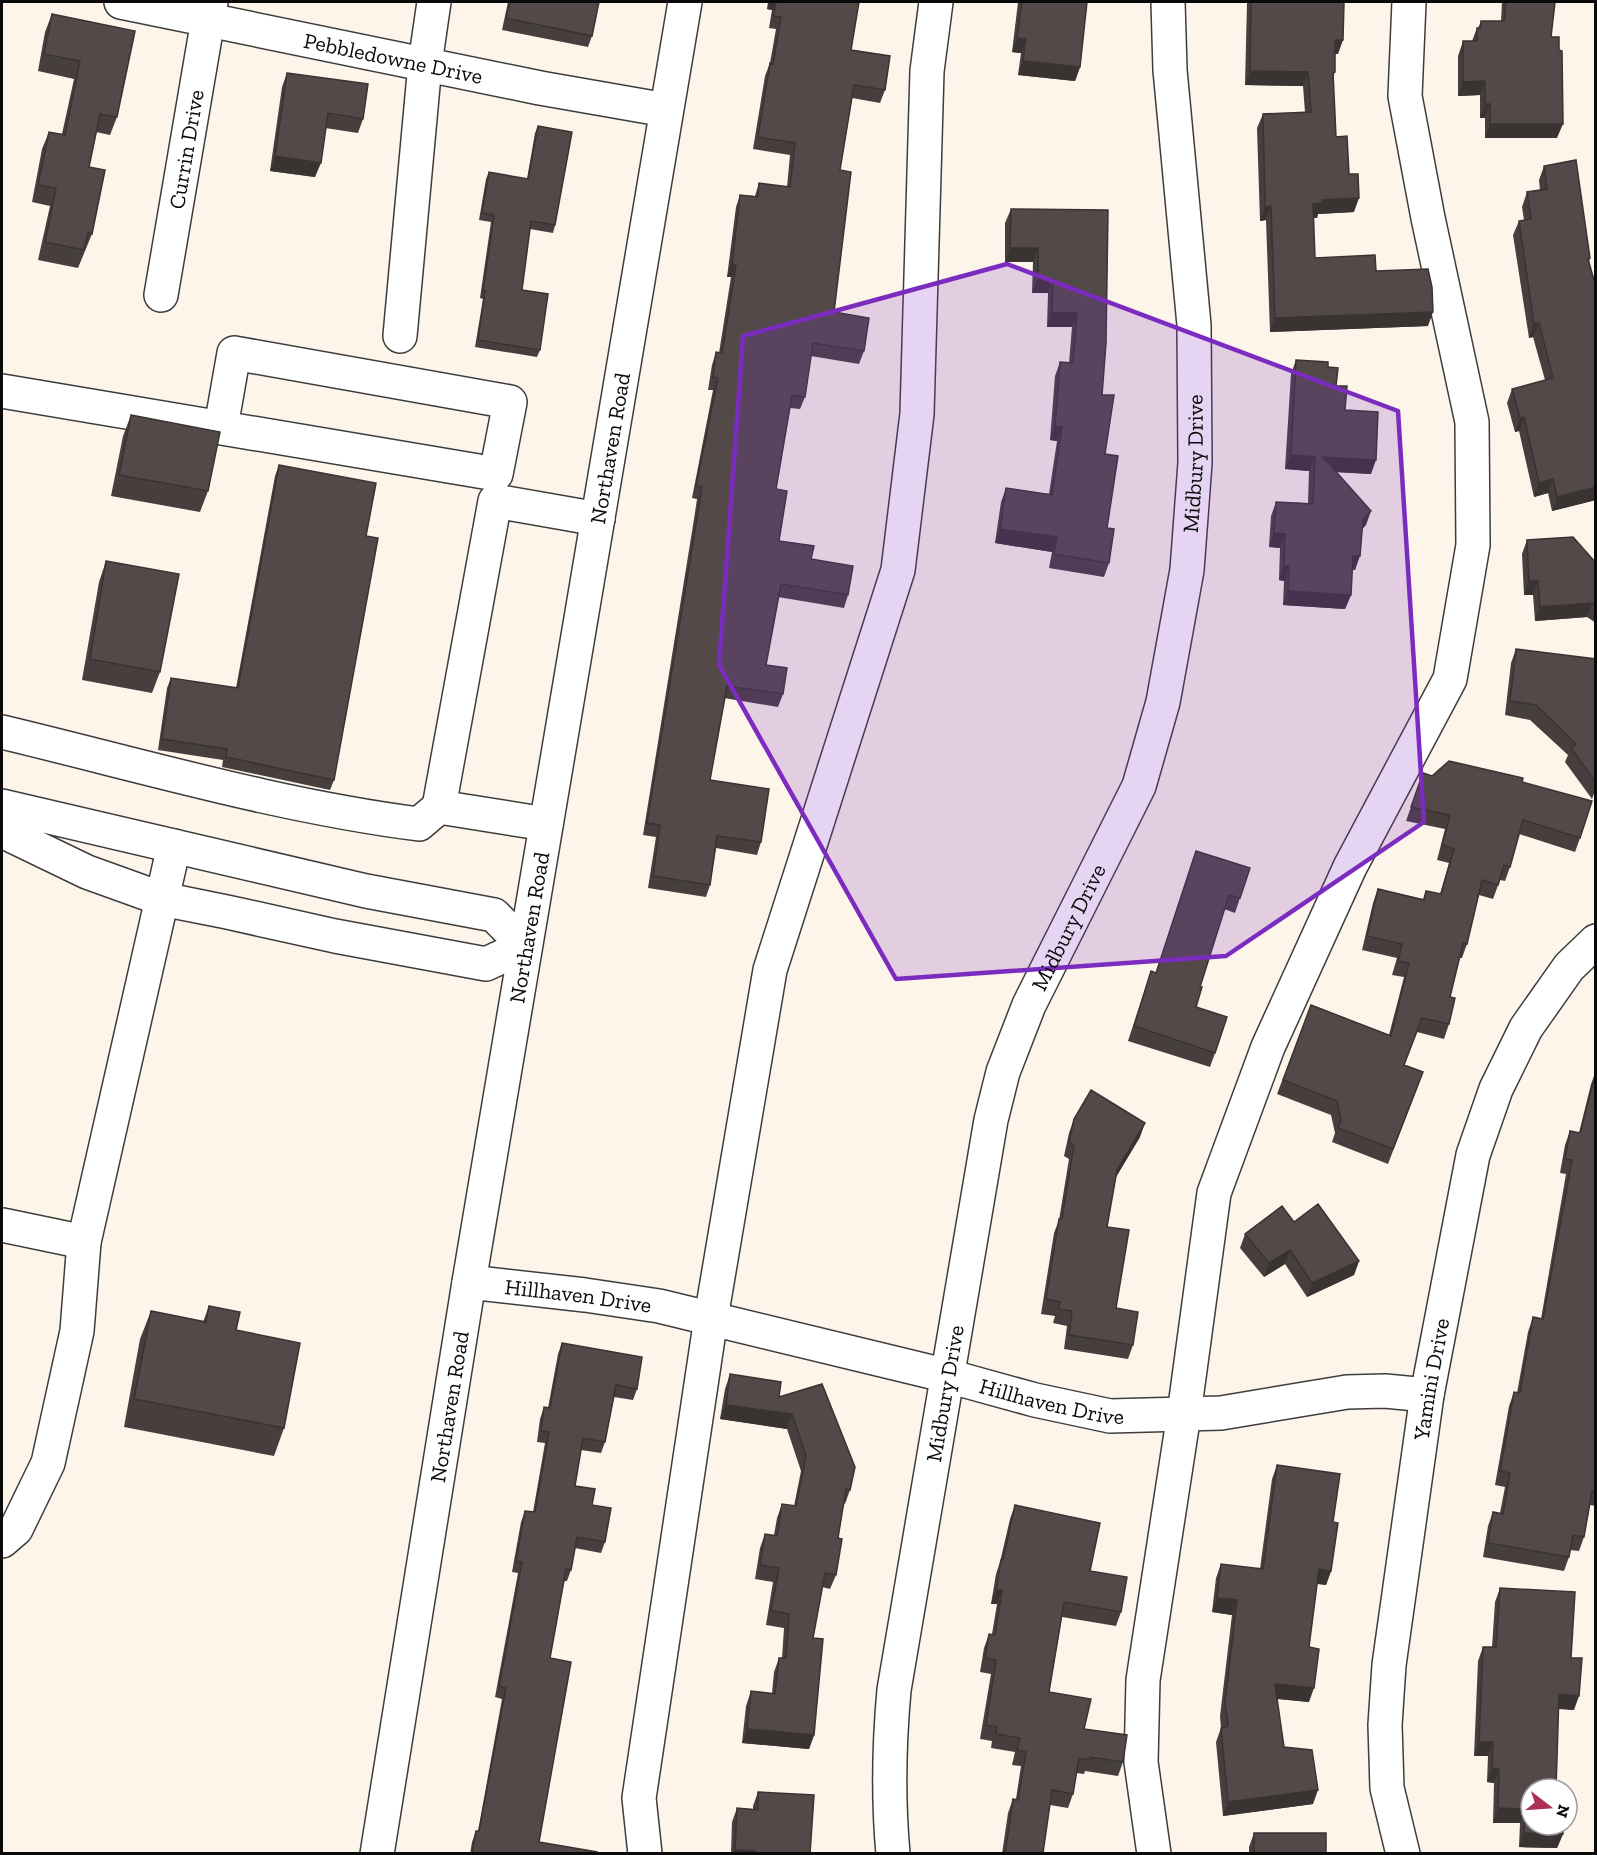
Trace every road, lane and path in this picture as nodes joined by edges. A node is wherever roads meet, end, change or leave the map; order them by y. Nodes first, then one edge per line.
1 (121, 2) edge
2 (434, 2) edge
3 (686, 2) edge
4 (936, 2) edge
5 (1168, 2) edge
6 (1409, 2) edge
7 (210, 10) edge
8 (425, 64) junction
9 (666, 110) junction
10 (161, 295) dead end
11 (400, 336) dead end
12 (2, 391) edge
13 (221, 427) junction
14 (496, 488) junction
15 (598, 519) junction
16 (2, 732) edge
17 (2, 806) edge
18 (439, 807) junction
19 (546, 824) junction
20 (2, 831) edge
21 (174, 846) junction
22 (366, 891) junction
23 (162, 899) junction
24 (358, 940) junction
25 (1596, 940) edge
26 (525, 946) junction
27 (2, 1225) edge
28 (84, 1242) junction
29 (469, 1282) junction
30 (711, 1318) junction
31 (948, 1376) junction
32 (1427, 1395) junction
33 (1184, 1414) junction
34 (2, 1541) edge
35 (377, 1854) edge
36 (645, 1854) edge
37 (893, 1854) edge
38 (1154, 1854) edge
39 (1403, 1854) edge

1 - 7 street, Pebbledowne Drive
2 - 8 street
3 - 9 street, Northaven Road
4 - 30 street
5 - 31 street, Midbury Drive
6 - 33 street
7 - 8 street, Pebbledowne Drive
7 - 10 street, Currin Drive
8 - 9 street, Pebbledowne Drive
8 - 11 street
9 - 15 street, Northaven Road
12 - 13 street
13 - 14 street
13 - 14 street
14 - 15 street
14 - 18 street
15 - 19 street, Northaven Road
16 - 18 street
17 - 21 street
18 - 19 street
19 - 26 street, Northaven Road
20 - 23 street
21 - 22 street
21 - 23 street
22 - 24 street
22 - 26 street
23 - 24 street
23 - 28 street
24 - 26 street
25 - 32 street, Yamini Drive
26 - 29 street, Northaven Road
27 - 28 street
28 - 34 street
29 - 30 street, Hillhaven Drive
29 - 35 street, Northaven Road
30 - 31 street, Hillhaven Drive
30 - 36 street
31 - 33 street, Hillhaven Drive
31 - 37 street, Midbury Drive
32 - 33 street, Hillhaven Drive
32 - 39 street, Yamini Drive
33 - 38 street

